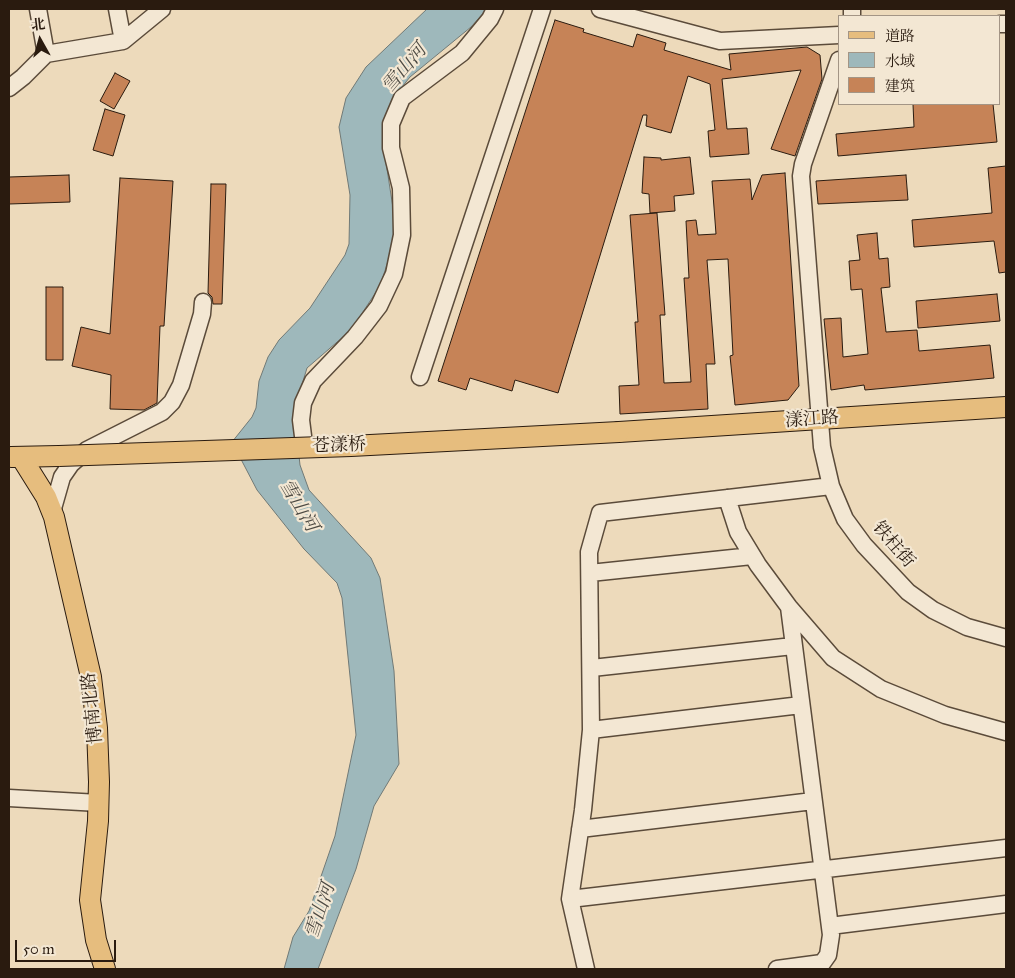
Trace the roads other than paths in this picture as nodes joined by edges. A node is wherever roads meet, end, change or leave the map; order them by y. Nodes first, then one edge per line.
1 (38, 9) edge
2 (117, 9) edge
3 (162, 9) edge
4 (495, 9) edge
5 (542, 9) edge
6 (608, 10) edge
7 (838, 35) edge
8 (123, 41) junction
9 (46, 54) junction
10 (838, 63) edge
11 (9, 88) edge
12 (203, 302) dead end
13 (420, 378) dead end
14 (1006, 407) edge
15 (819, 420) junction
16 (618, 432) joint
17 (302, 436) dead end
18 (15, 457) edge
19 (830, 486) junction
20 (727, 498) junction
21 (52, 512) junction
22 (752, 556) junction
23 (590, 573) junction
24 (789, 607) junction
25 (1006, 638) edge
26 (793, 646) junction
27 (592, 668) junction
28 (801, 705) junction
29 (591, 730) junction
30 (1006, 732) edge
31 (9, 798) edge
32 (813, 801) junction
33 (99, 803) junction
34 (580, 829) junction
35 (1006, 848) edge
36 (822, 869) junction
37 (570, 899) junction
38 (1006, 904) edge
39 (830, 926) junction
40 (820, 966) edge
41 (105, 969) edge
42 (586, 969) edge
43 (777, 969) edge

1 - 9 street
2 - 8 street
3 - 8 street
4 - 17 street
5 - 13 street
6 - 7 street
8 - 9 street
9 - 11 street
10 - 15 street, 铁柱街
12 - 21 street
14 - 15 main road, 漾江路
15 - 16 main road, 漾江路
15 - 19 street, 铁柱街
16 - 18 main road, 苍漾桥, bridge
18 - 21 main road, 博南北路
19 - 20 street
19 - 25 street, 铁柱街
20 - 22 street
20 - 23 street
21 - 33 main road, 博南北路
22 - 23 street
22 - 24 street
23 - 27 street
24 - 26 street
24 - 30 street
26 - 27 street
26 - 28 street
27 - 29 street
28 - 29 street
28 - 32 street
29 - 34 street
31 - 33 street
32 - 34 street
32 - 36 street
33 - 41 main road, 博南北路
34 - 37 street
35 - 36 street
36 - 37 street
36 - 39 street
37 - 42 street
38 - 39 street
39 - 40 street
40 - 43 street

